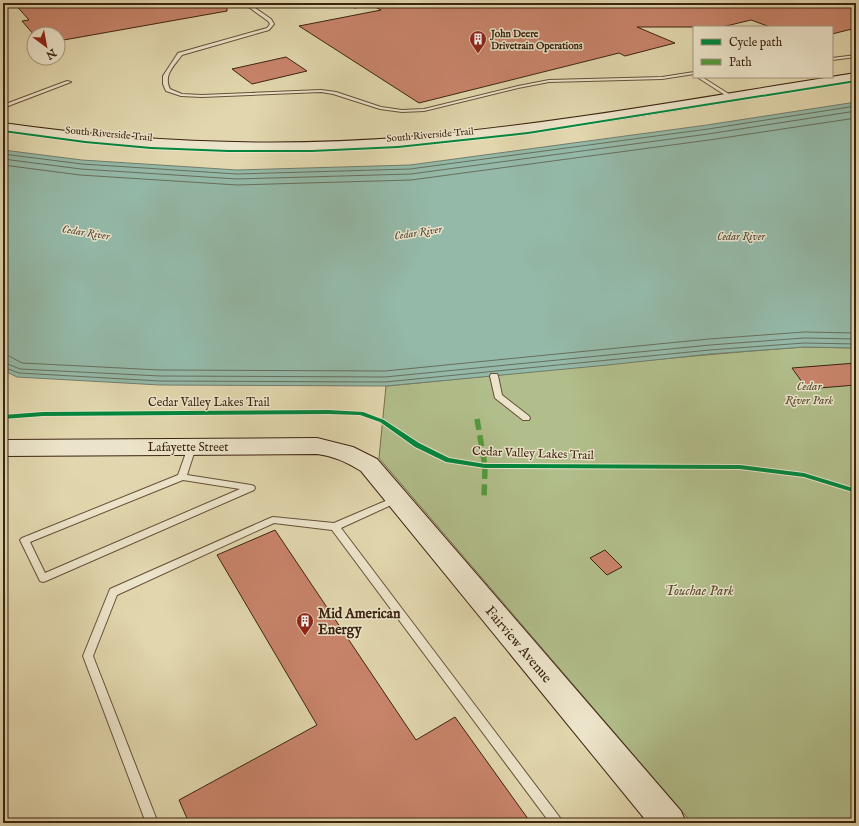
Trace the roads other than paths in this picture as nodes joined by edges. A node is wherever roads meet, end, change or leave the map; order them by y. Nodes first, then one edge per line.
1 (245, 3) edge
2 (856, 56) edge
3 (833, 59) edge
4 (693, 73) edge
5 (856, 76) edge
6 (700, 78) edge
7 (69, 82) dead end
8 (730, 96) junction
9 (3, 107) edge
10 (3, 128) edge
11 (494, 376) dead end
12 (526, 418) dead end
13 (192, 447) junction
14 (3, 448) edge
15 (369, 465) joint
16 (182, 477) junction
17 (397, 498) junction
18 (335, 527) junction
19 (152, 823) edge
20 (557, 823) edge
21 (669, 823) edge

1 - 4 lane
2 - 3 lane
5 - 8 main road
6 - 8 lane
7 - 9 lane
8 - 10 main road
11 - 12 lane
13 - 14 main road, Lafayette Street
13 - 15 main road, Lafayette Street
13 - 16 lane
15 - 17 main road, Fairview Avenue
16 - 16 lane
17 - 18 lane
17 - 21 main road, Fairview Avenue
18 - 19 lane
18 - 20 lane

